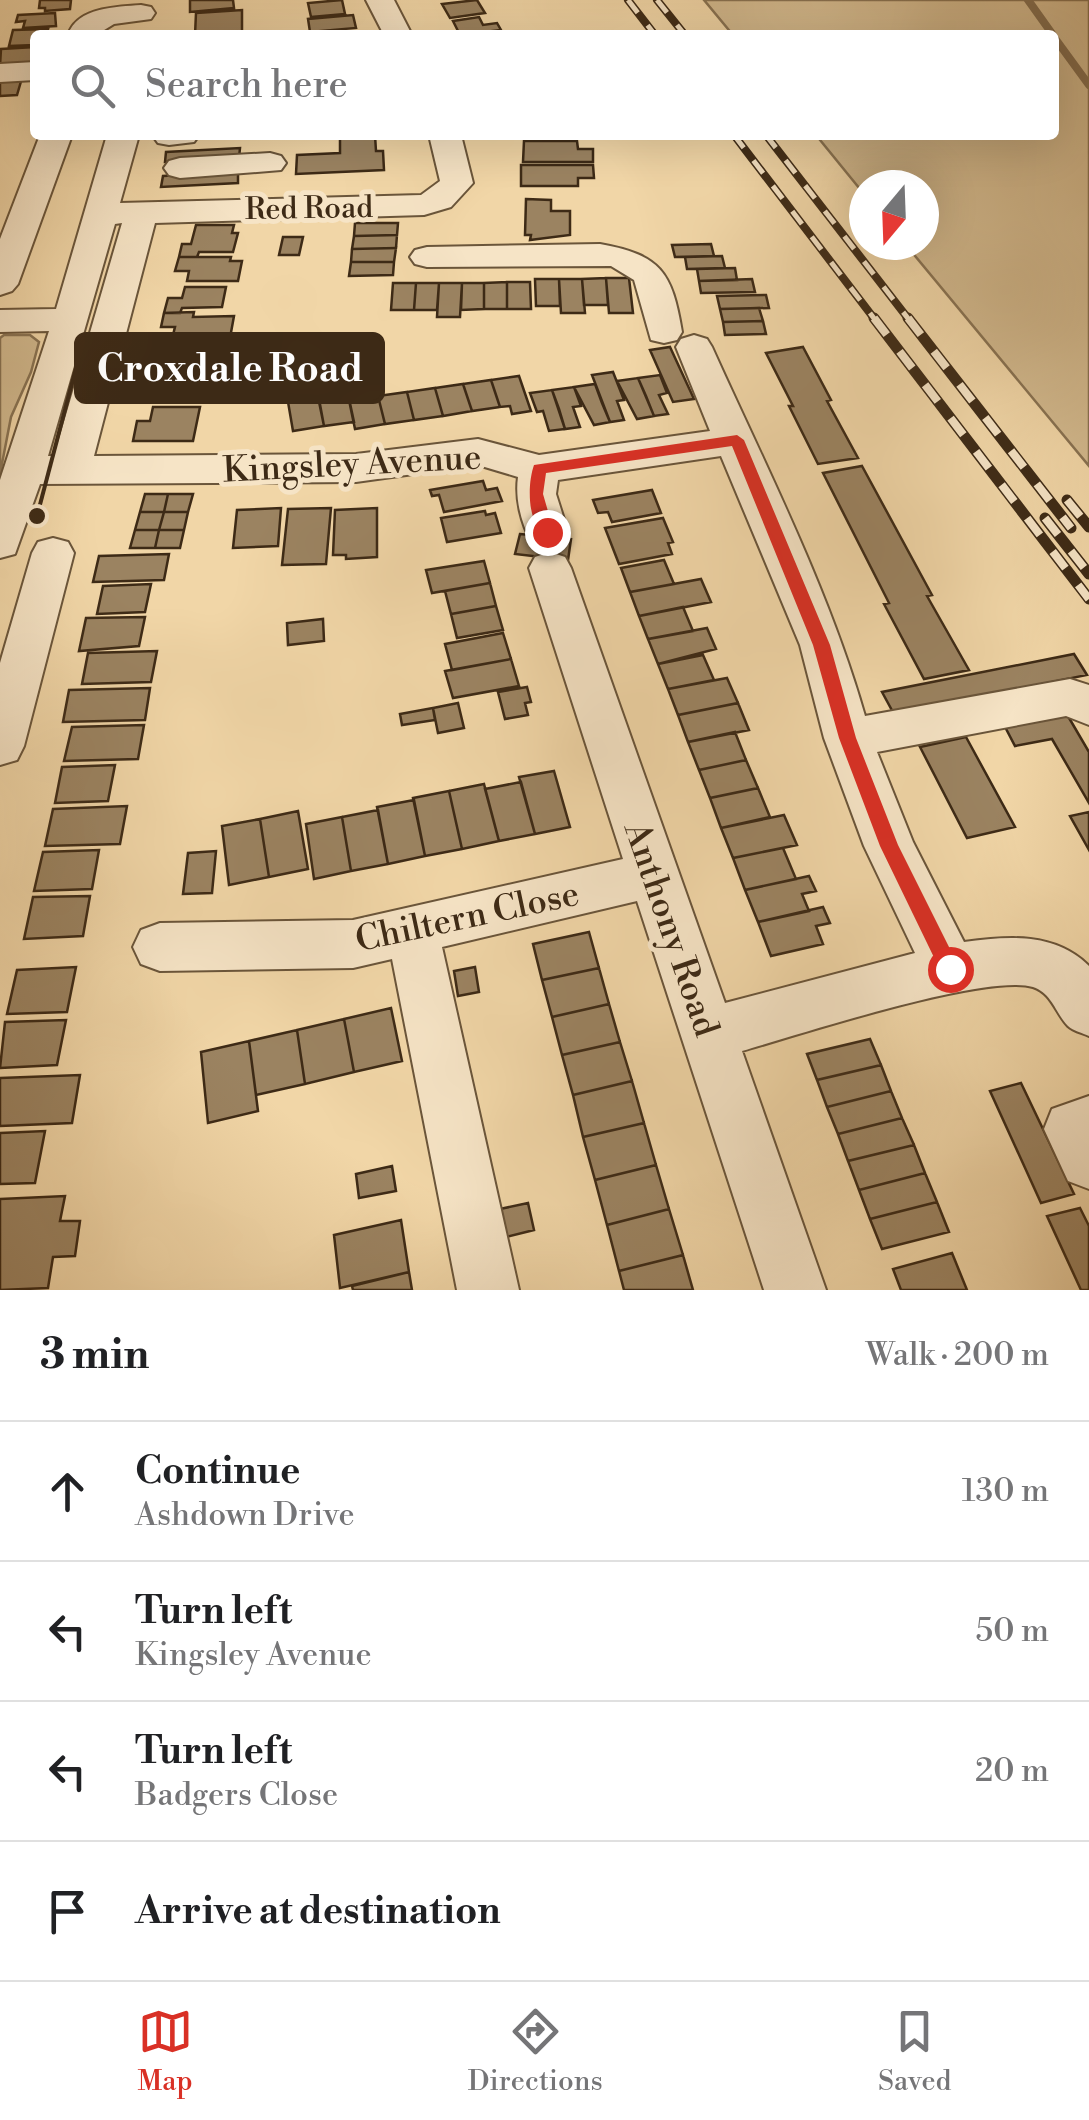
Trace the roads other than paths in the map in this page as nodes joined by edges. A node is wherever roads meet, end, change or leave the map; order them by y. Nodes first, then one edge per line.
1 (380, 0) edge
2 (140, 16) edge
3 (83, 30) edge
4 (395, 30) edge
5 (30, 71) edge
6 (0, 73) edge
7 (54, 140) edge
8 (122, 140) edge
9 (446, 140) edge
10 (268, 148) edge
11 (180, 168) dead end
12 (439, 200) junction
13 (267, 208) junction
14 (102, 214) junction
15 (141, 214) junction
16 (0, 284) edge
17 (70, 320) junction
18 (0, 321) edge
19 (737, 440) junction
20 (539, 469) junction
21 (23, 470) junction
22 (70, 471) junction
23 (0, 542) edge
24 (53, 553) dead end
25 (1089, 706) edge
26 (848, 738) junction
27 (0, 746) edge
28 (652, 875) junction
29 (412, 933) junction
30 (160, 947) dead end
31 (950, 969) junction
32 (1089, 1010) edge
33 (707, 1034) junction
34 (1089, 1125) edge
35 (1089, 1160) edge
36 (488, 1290) edge
37 (795, 1290) edge

1 - 4 street
2 - 3 street
5 - 6 street
7 - 16 street
8 - 14 street
9 - 12 street
10 - 11 street
10 - 13 street
12 - 13 street, Red Road
12 - 19 street
13 - 15 street, Red Road
14 - 15 street, Red Road
14 - 17 street
15 - 22 street
17 - 18 street
17 - 21 street
19 - 20 street, Kingsley Avenue
19 - 26 street
20 - 22 street, Kingsley Avenue
20 - 28 street, Anthony Road
21 - 22 street, Kingsley Avenue
21 - 23 street
24 - 27 street
25 - 26 street
26 - 31 street
28 - 29 street, Chiltern Close
28 - 33 street, Anthony Road
29 - 30 street, Chiltern Close
29 - 36 street
31 - 32 street
31 - 33 street
33 - 37 street, Anthony Road
34 - 35 street

